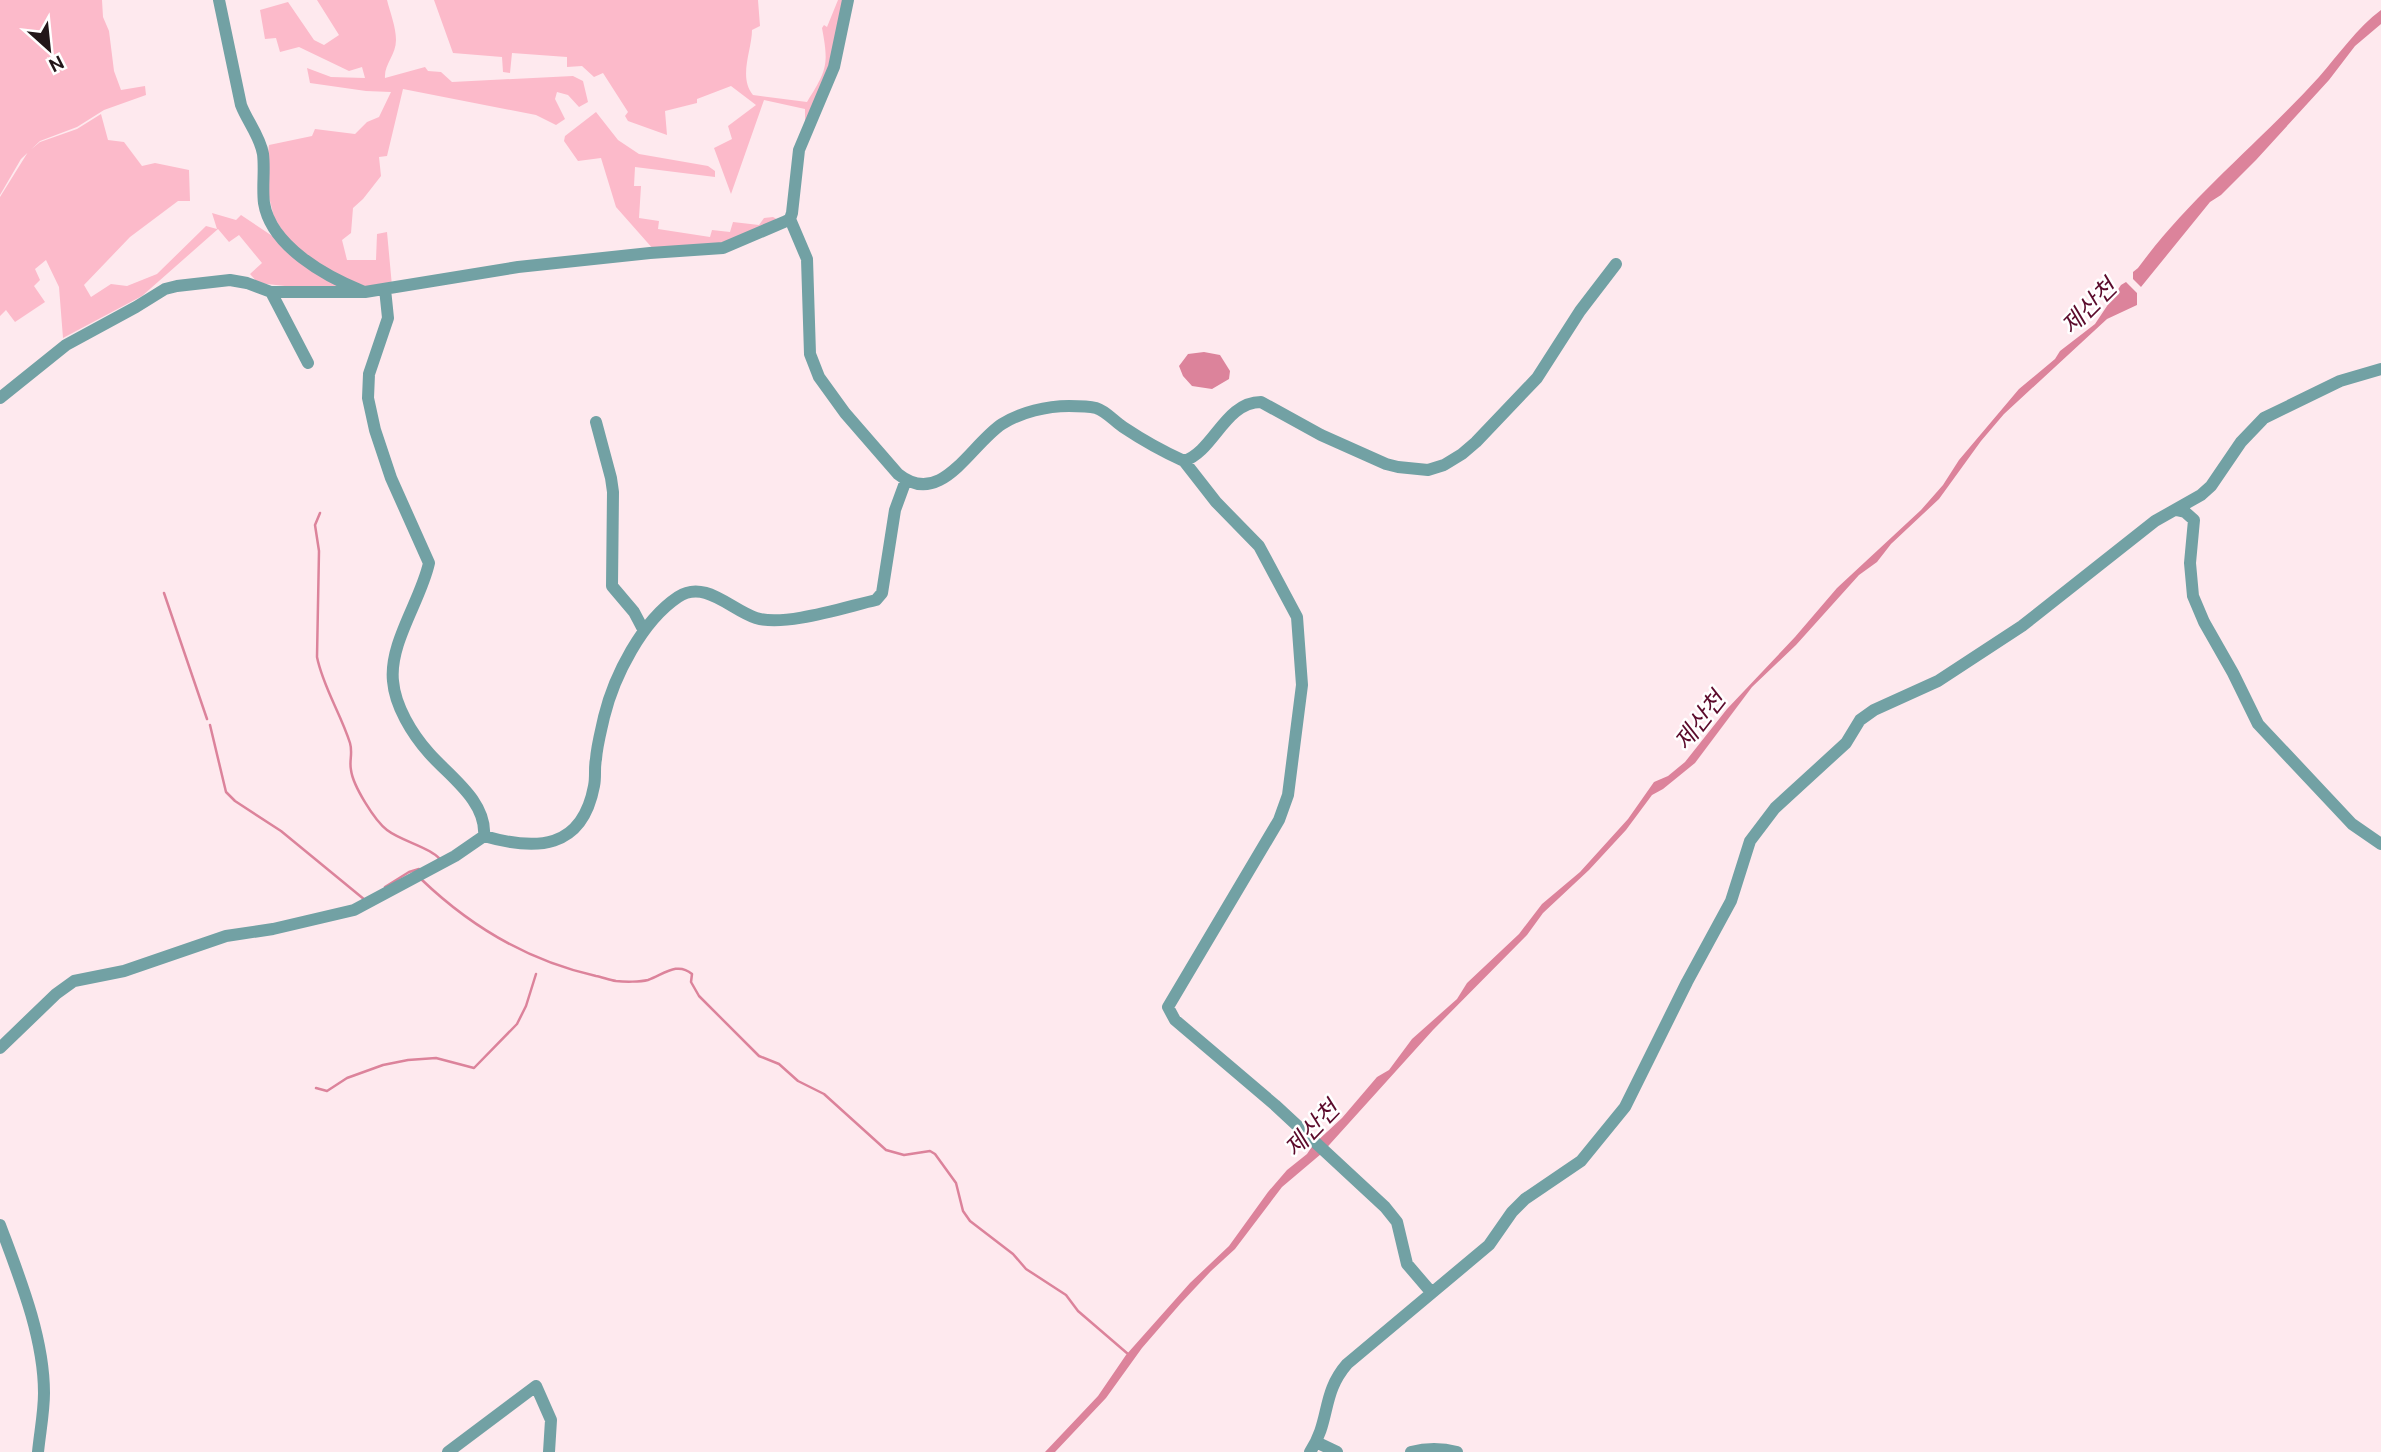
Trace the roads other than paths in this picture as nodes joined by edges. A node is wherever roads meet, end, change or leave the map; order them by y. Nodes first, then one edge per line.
1 (219, 0) edge
2 (848, 0) edge
3 (790, 219) junction
4 (1616, 264) dead end
5 (385, 289) junction
6 (271, 292) junction
7 (365, 292) junction
8 (308, 363) dead end
9 (2381, 369) edge
10 (0, 398) edge
11 (596, 422) dead end
12 (1184, 461) junction
13 (906, 480) junction
14 (2176, 510) junction
15 (644, 631) junction
16 (484, 836) junction
17 (2381, 844) edge
18 (0, 1048) edge
19 (0, 1225) edge
20 (1431, 1292) junction
21 (1313, 1447) edge
22 (38, 1452) edge
23 (448, 1452) edge
24 (549, 1452) edge
25 (1337, 1452) edge
26 (1411, 1452) edge
27 (1457, 1452) edge

1 - 7 street
2 - 3 street
3 - 5 street
3 - 13 street
4 - 12 street
5 - 7 street
5 - 16 street
6 - 7 street
6 - 8 street
6 - 10 street
9 - 14 street
11 - 15 street
12 - 13 street
12 - 20 street
13 - 15 street
14 - 17 street
14 - 20 street
15 - 16 street
16 - 18 street
19 - 22 street
20 - 21 street
21 - 25 street
23 - 24 street
26 - 27 street

